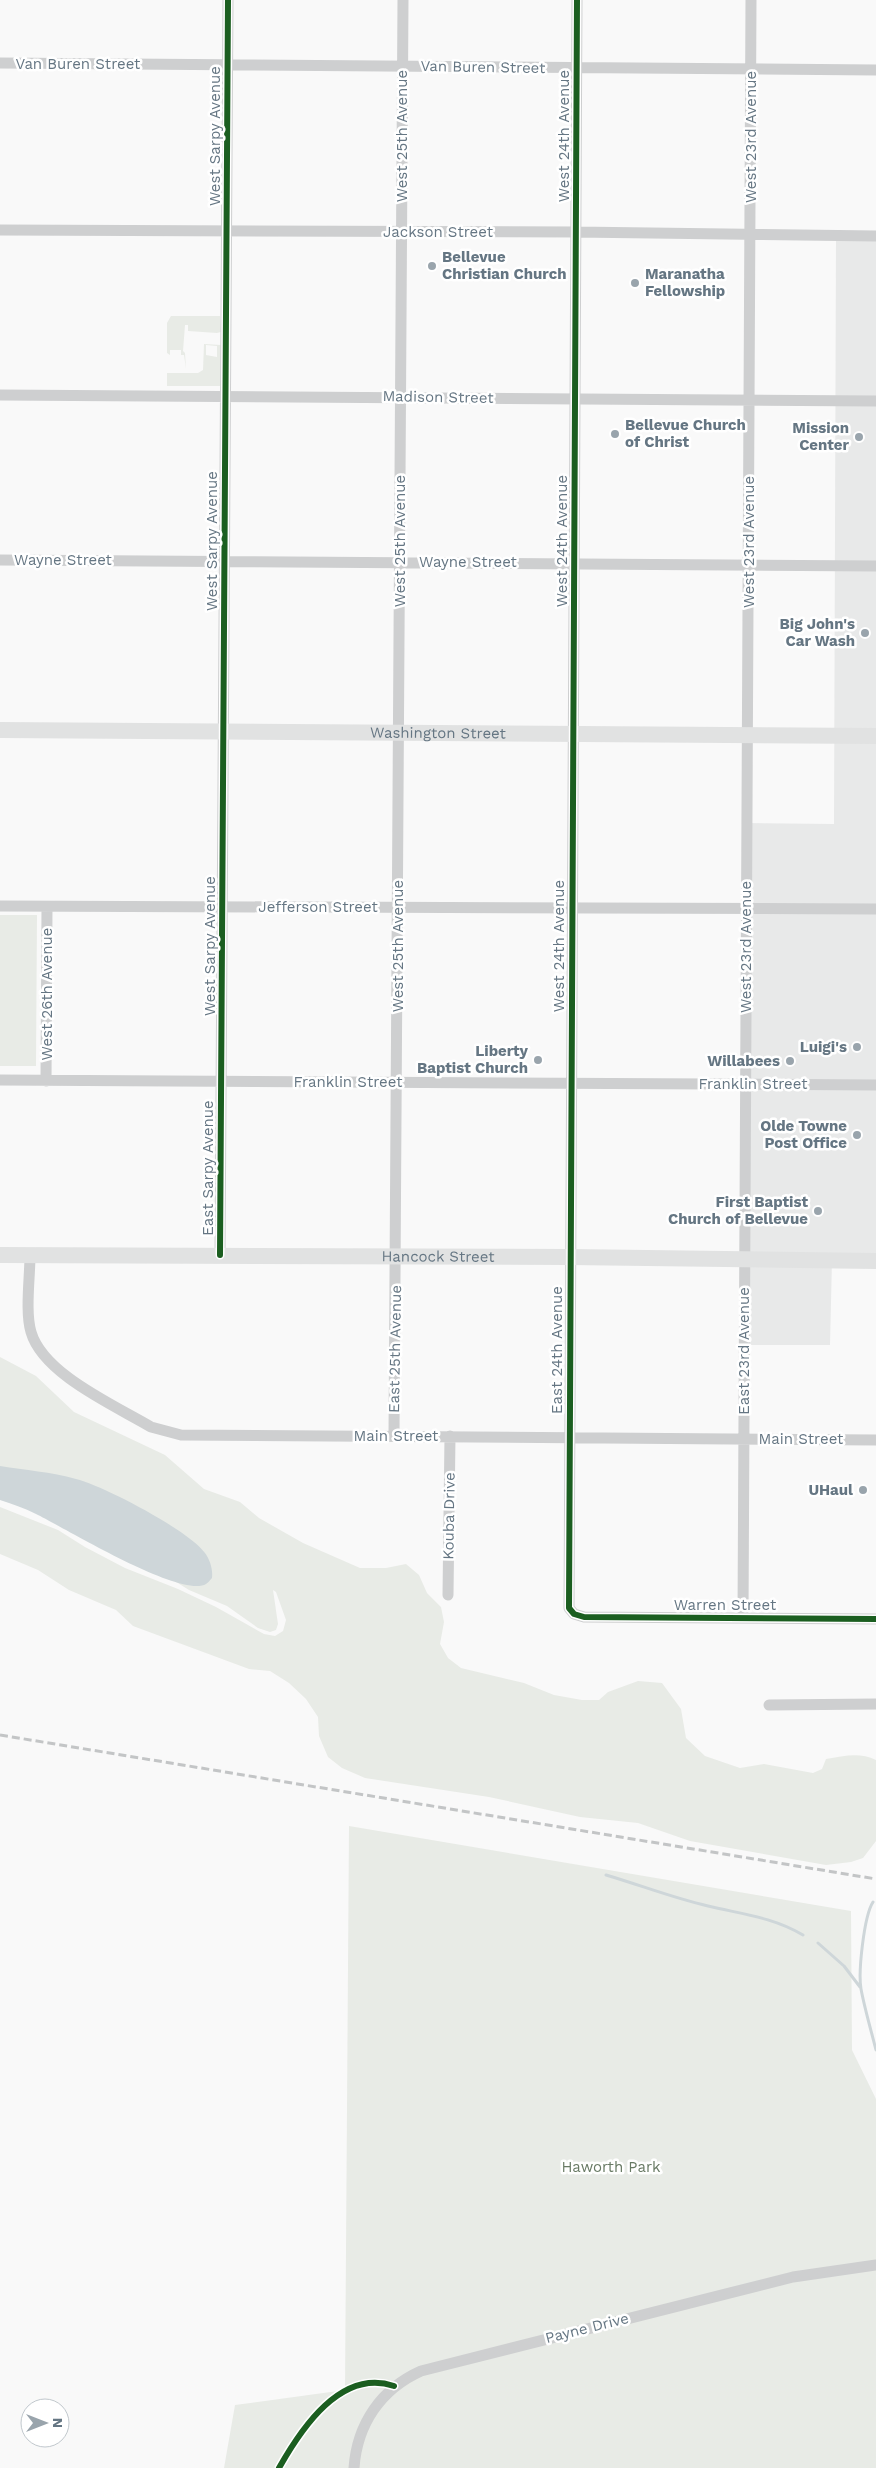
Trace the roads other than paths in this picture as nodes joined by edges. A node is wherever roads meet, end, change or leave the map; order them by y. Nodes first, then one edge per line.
1 (228, 0) edge
2 (403, 0) edge
3 (577, 0) edge
4 (751, 0) edge
5 (0, 63) edge
6 (227, 65) junction
7 (403, 66) junction
8 (577, 68) junction
9 (751, 69) junction
10 (876, 70) edge
11 (0, 230) edge
12 (227, 230) junction
13 (402, 232) junction
14 (576, 232) junction
15 (751, 235) junction
16 (876, 236) edge
17 (0, 395) edge
18 (226, 396) junction
19 (402, 397) junction
20 (575, 399) junction
21 (749, 401) junction
22 (876, 401) edge
23 (0, 560) edge
24 (224, 560) junction
25 (400, 562) junction
26 (574, 562) junction
27 (749, 565) junction
28 (876, 566) edge
29 (0, 730) edge
30 (224, 732) junction
31 (399, 733) junction
32 (573, 734) junction
33 (748, 735) junction
34 (876, 736) edge
35 (0, 906) edge
36 (47, 906) junction
37 (222, 906) junction
38 (397, 907) junction
39 (572, 908) junction
40 (746, 908) junction
41 (876, 909) edge
42 (0, 1080) edge
43 (46, 1081) junction
44 (222, 1082) junction
45 (398, 1083) junction
46 (571, 1083) junction
47 (745, 1084) junction
48 (876, 1085) edge
49 (0, 1255) edge
50 (30, 1255) junction
51 (220, 1255) junction
52 (396, 1257) junction
53 (569, 1257) junction
54 (745, 1259) junction
55 (876, 1260) edge
56 (394, 1436) junction
57 (450, 1436) junction
58 (569, 1436) junction
59 (743, 1439) junction
60 (876, 1440) edge
61 (448, 1595) dead end
62 (574, 1614) joint
63 (742, 1618) junction
64 (876, 1619) edge
65 (876, 1704) edge
66 (769, 1705) dead end
67 (876, 2265) edge
68 (354, 2468) edge

1 - 6 street, West Sarpy Avenue
2 - 7 street, West 25th Avenue
3 - 8 street, West 24th Avenue
4 - 9 street, West 23rd Avenue
5 - 6 street, Van Buren Street
6 - 7 street, Van Buren Street
6 - 12 street, West Sarpy Avenue
7 - 8 street, Van Buren Street
7 - 13 street, West 25th Avenue
8 - 9 street, Van Buren Street
8 - 14 street, West 24th Avenue
9 - 10 street, Van Buren Street
9 - 15 street, West 23rd Avenue
11 - 12 street, Jackson Street
12 - 13 street, Jackson Street
12 - 18 street, West Sarpy Avenue
13 - 14 street, Jackson Street
13 - 19 street, West 25th Avenue
14 - 15 street, Jackson Street
14 - 20 street, West 24th Avenue
15 - 16 street, Jackson Street
15 - 21 street, West 23rd Avenue
17 - 18 street, Madison Street
18 - 19 street, Madison Street
18 - 24 street, West Sarpy Avenue
19 - 20 street, Madison Street
19 - 25 street, West 25th Avenue
20 - 21 street, Madison Street
20 - 26 street, West 24th Avenue
21 - 22 street, Madison Street
21 - 27 street, West 23rd Avenue
23 - 24 street, Wayne Street
24 - 25 street, Wayne Street
24 - 30 street, West Sarpy Avenue
25 - 26 street, Wayne Street
25 - 31 street, West 25th Avenue
26 - 27 street, Wayne Street
26 - 32 street, West 24th Avenue
27 - 28 street, Wayne Street
27 - 33 street, West 23rd Avenue
29 - 30 street, Washington Street
30 - 31 street, Washington Street
30 - 37 street, West Sarpy Avenue
31 - 32 street, Washington Street
31 - 38 street, West 25th Avenue
32 - 33 street, Washington Street
32 - 39 street, West 24th Avenue
33 - 34 street, Washington Street
33 - 40 street, West 23rd Avenue
35 - 36 street, Jefferson Street
36 - 37 street, Jefferson Street
36 - 43 street, West 26th Avenue
37 - 38 street, Jefferson Street
37 - 44 street, West Sarpy Avenue
38 - 39 street, Jefferson Street
38 - 45 street, West 25th Avenue
39 - 40 street, Jefferson Street
39 - 46 street, West 24th Avenue
40 - 41 street, Jefferson Street
40 - 47 street, West 23rd Avenue
42 - 43 street, Franklin Street
43 - 44 street, Franklin Street
44 - 45 street, Franklin Street
44 - 51 street, East Sarpy Avenue
45 - 46 street, Franklin Street
45 - 52 street, East 25th Avenue
46 - 47 street, Franklin Street
46 - 53 street, East 24th Avenue
47 - 48 street, Franklin Street
47 - 54 street, East 23rd Avenue
49 - 50 street, Hancock Street
50 - 51 street, Hancock Street
50 - 56 street, Main Street
51 - 52 street, Hancock Street
52 - 53 street, Hancock Street
52 - 56 street, East 25th Avenue
53 - 54 street, Hancock Street
53 - 58 street, East 24th Avenue
54 - 55 street, Hancock Street
54 - 59 street, East 23rd Avenue
56 - 57 street, Main Street
57 - 58 street, Main Street
57 - 61 street, Kouba Drive
58 - 59 street, Main Street
58 - 62 street, East 24th Avenue
59 - 60 street, Main Street
59 - 63 street, East 23rd Avenue
62 - 63 street, Warren Street
63 - 64 street, Warren Street
65 - 66 street
67 - 68 street, Payne Drive

